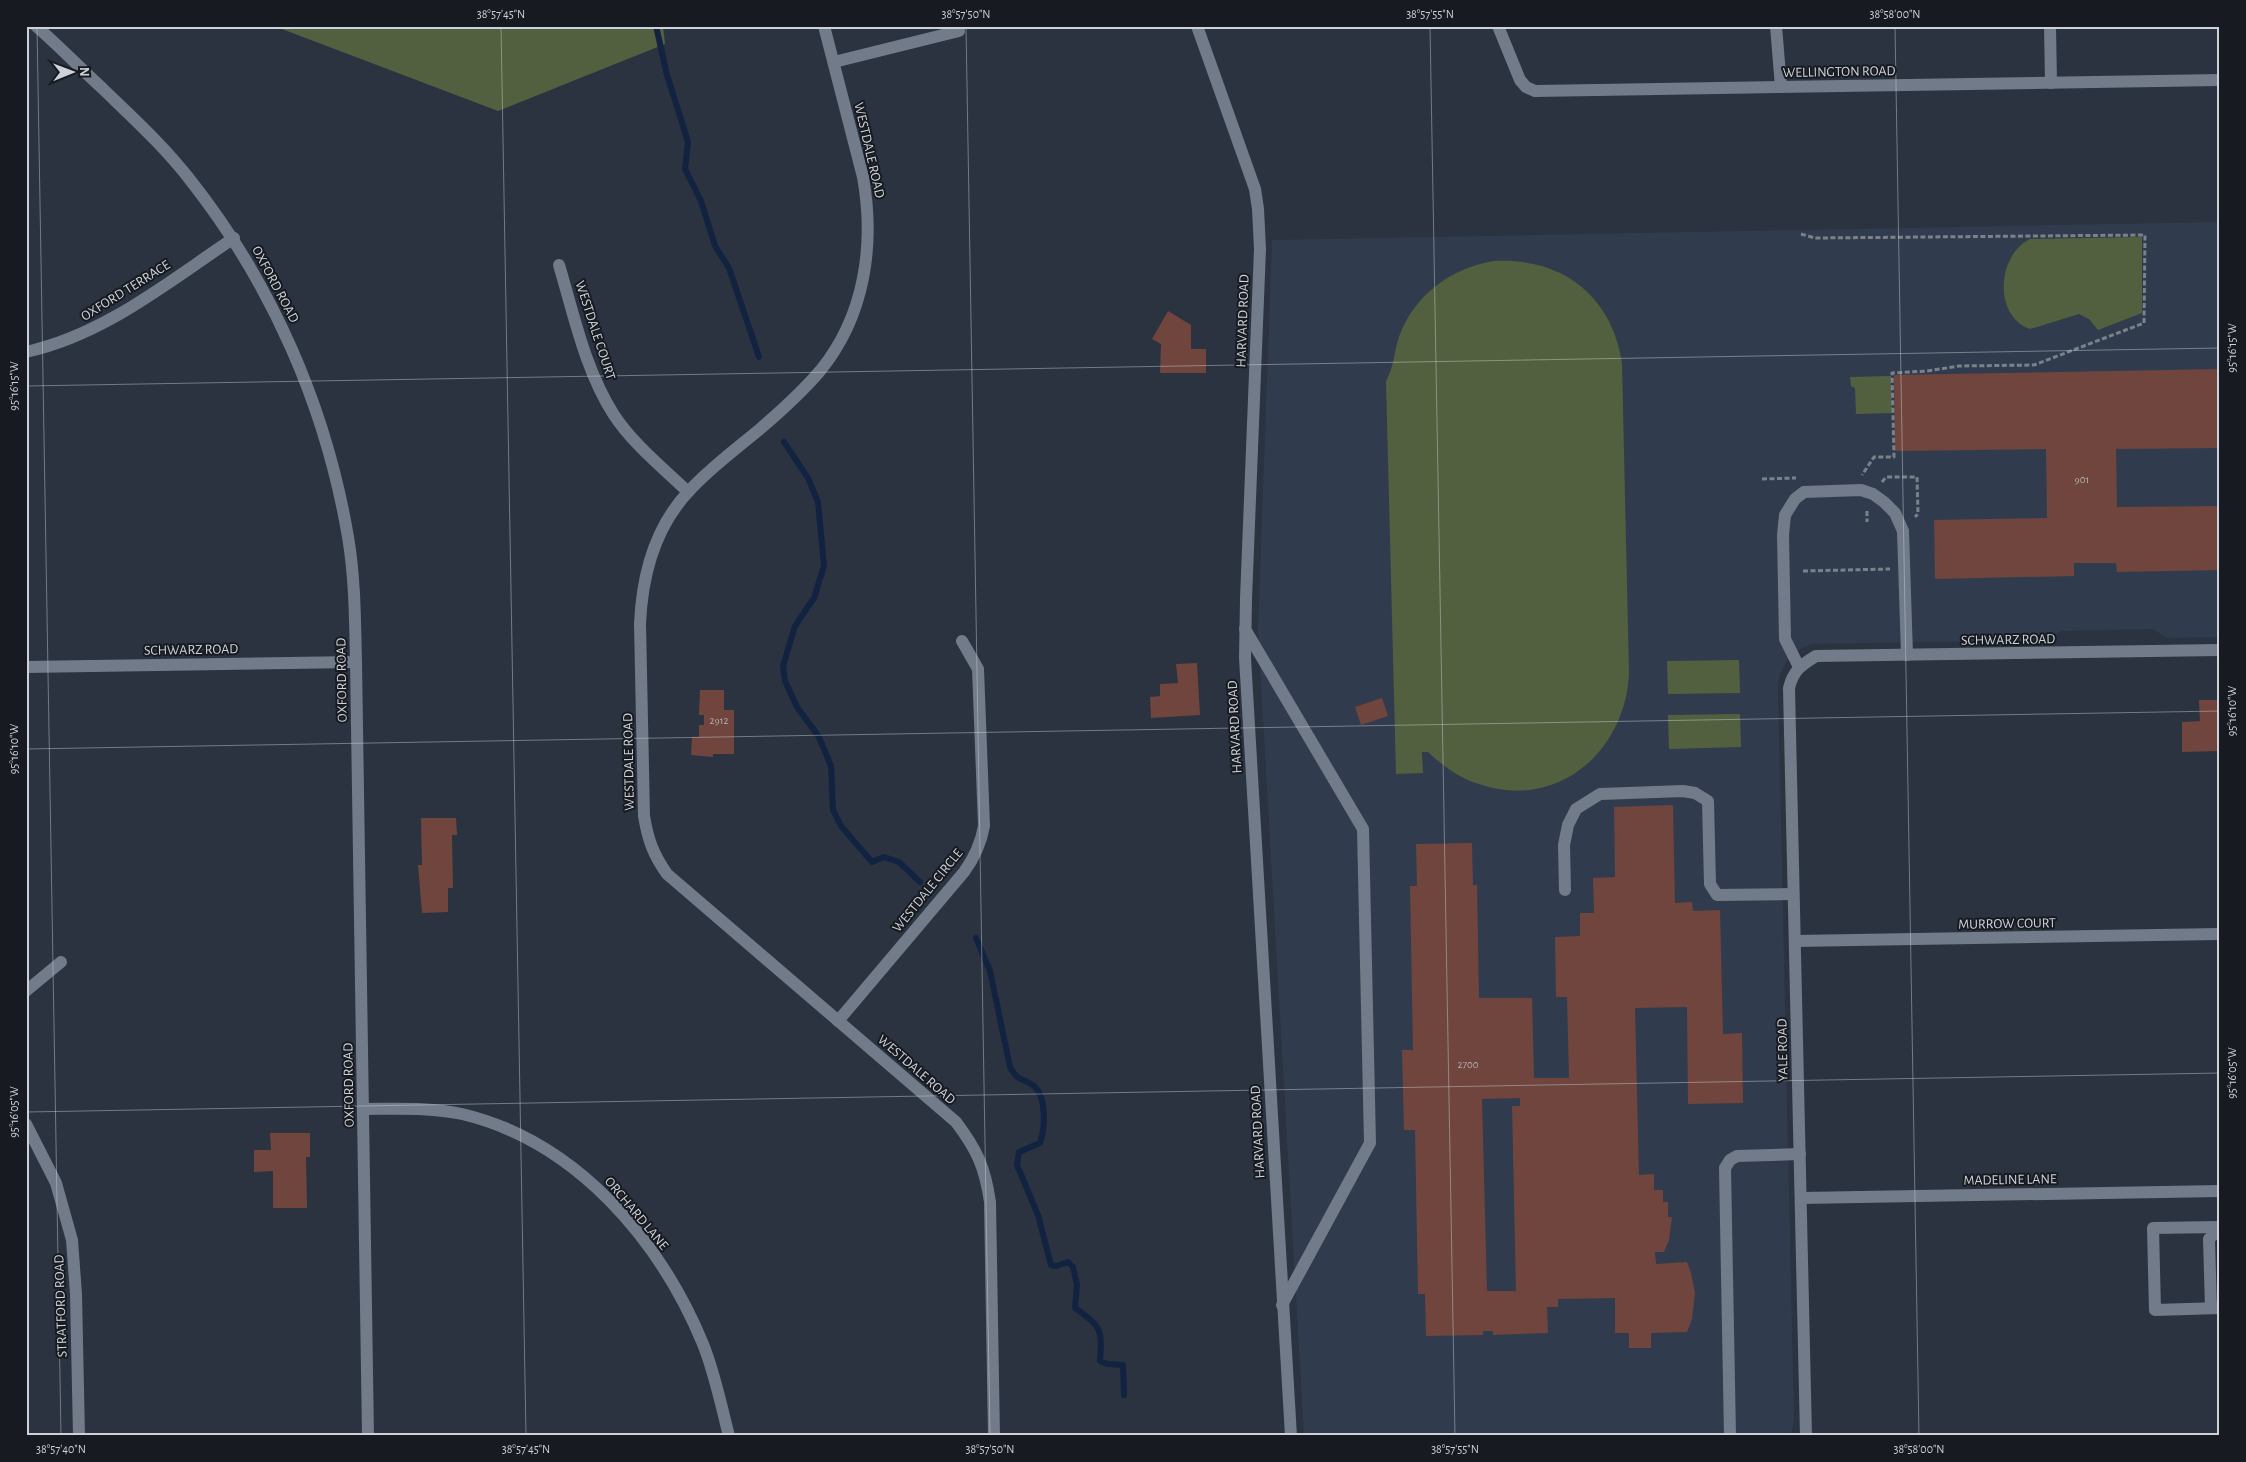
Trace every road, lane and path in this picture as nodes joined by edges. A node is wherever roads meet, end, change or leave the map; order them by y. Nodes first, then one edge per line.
1 (36, 26) edge
2 (824, 26) edge
3 (1197, 26) edge
4 (1498, 26) edge
5 (1776, 26) edge
6 (2050, 26) edge
7 (960, 31) dead end
8 (834, 62) junction
9 (2220, 80) edge
10 (2052, 83) junction
11 (1781, 87) junction
12 (1801, 234) dead end
13 (234, 238) junction
14 (559, 264) dead end
15 (26, 352) edge
16 (1867, 477) dead end
17 (1802, 478) dead end
18 (1873, 478) dead end
19 (1762, 479) dead end
20 (1881, 483) junction
21 (1887, 488) dead end
22 (688, 492) junction
23 (1911, 513) dead end
24 (1895, 569) dead end
25 (1803, 570) dead end
26 (1245, 629) junction
27 (962, 641) dead end
28 (2220, 650) edge
29 (1907, 655) junction
30 (356, 662) junction
31 (26, 667) edge
32 (1799, 667) junction
33 (1564, 890) dead end
34 (1793, 894) junction
35 (2220, 934) edge
36 (1795, 941) junction
37 (61, 962) dead end
38 (26, 991) edge
39 (838, 1021) junction
40 (363, 1109) junction
41 (26, 1124) edge
42 (1800, 1154) junction
43 (2220, 1191) edge
44 (1801, 1198) junction
45 (2220, 1228) edge
46 (1282, 1305) junction
47 (2215, 1308) edge
48 (79, 1436) edge
49 (368, 1436) edge
50 (728, 1436) edge
51 (994, 1436) edge
52 (1291, 1436) edge
53 (1730, 1436) edge
54 (1806, 1436) edge

1 - 13 street, OXFORD ROAD
2 - 8 street, WESTDALE ROAD
3 - 26 street, HARVARD ROAD
4 - 11 street, WELLINGTON ROAD
5 - 11 street
6 - 10 street
7 - 8 street
8 - 22 street, WESTDALE ROAD
9 - 10 street, WELLINGTON ROAD
10 - 11 street, WELLINGTON ROAD
12 - 16 path
13 - 15 street, OXFORD TERRACE
13 - 30 street, OXFORD ROAD
14 - 22 street, WESTDALE COURT
17 - 19 path
18 - 20 path
20 - 21 path
20 - 23 path
22 - 39 street, WESTDALE ROAD
24 - 25 path
26 - 46 street, HARVARD ROAD
26 - 46 street
27 - 39 street, WESTDALE CIRCLE
28 - 29 street, SCHWARZ ROAD
29 - 32 street, SCHWARZ ROAD
29 - 32 street
30 - 31 street, SCHWARZ ROAD
30 - 40 street, OXFORD ROAD
32 - 34 street, YALE ROAD
33 - 34 street
34 - 36 street, YALE ROAD
35 - 36 street, MURROW COURT
36 - 42 street, YALE ROAD
37 - 38 street
39 - 51 street, WESTDALE ROAD
40 - 49 street, OXFORD ROAD
40 - 50 street, ORCHARD LANE
41 - 48 street, STRATFORD ROAD
42 - 44 street, YALE ROAD
42 - 53 street
43 - 44 street, MADELINE LANE
44 - 54 street, YALE ROAD
45 - 47 street
45 - 47 street
46 - 52 street, HARVARD ROAD

